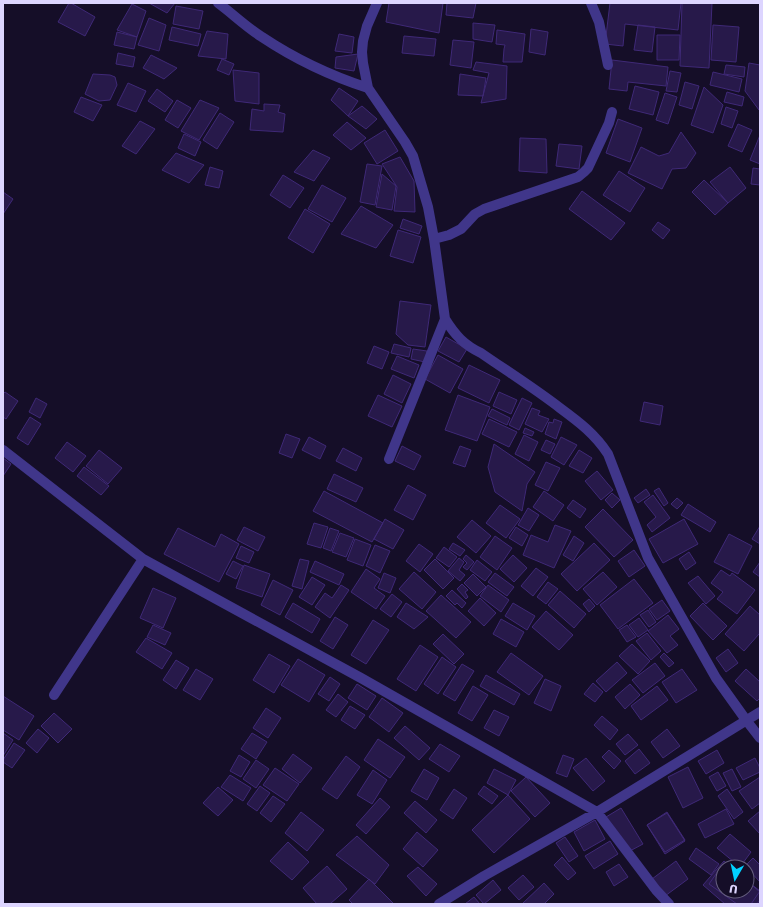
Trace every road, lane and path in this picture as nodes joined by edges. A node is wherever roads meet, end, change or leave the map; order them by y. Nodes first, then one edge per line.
1 (218, 3) edge
2 (377, 3) edge
3 (591, 3) edge
4 (608, 65) dead end
5 (368, 88) junction
6 (612, 112) dead end
7 (434, 239) junction
8 (444, 319) junction
9 (3, 450) edge
10 (389, 459) dead end
11 (143, 559) junction
12 (54, 695) dead end
13 (760, 712) edge
14 (746, 720) junction
15 (760, 738) edge
16 (597, 812) junction
17 (439, 904) edge
18 (669, 904) edge

1 - 5 street
2 - 5 street
3 - 4 street
5 - 7 street
6 - 7 street
7 - 8 street
8 - 10 street
8 - 14 street
9 - 11 street
11 - 12 street
11 - 16 street
13 - 14 street
14 - 15 street
14 - 16 street
16 - 17 street
16 - 18 street

